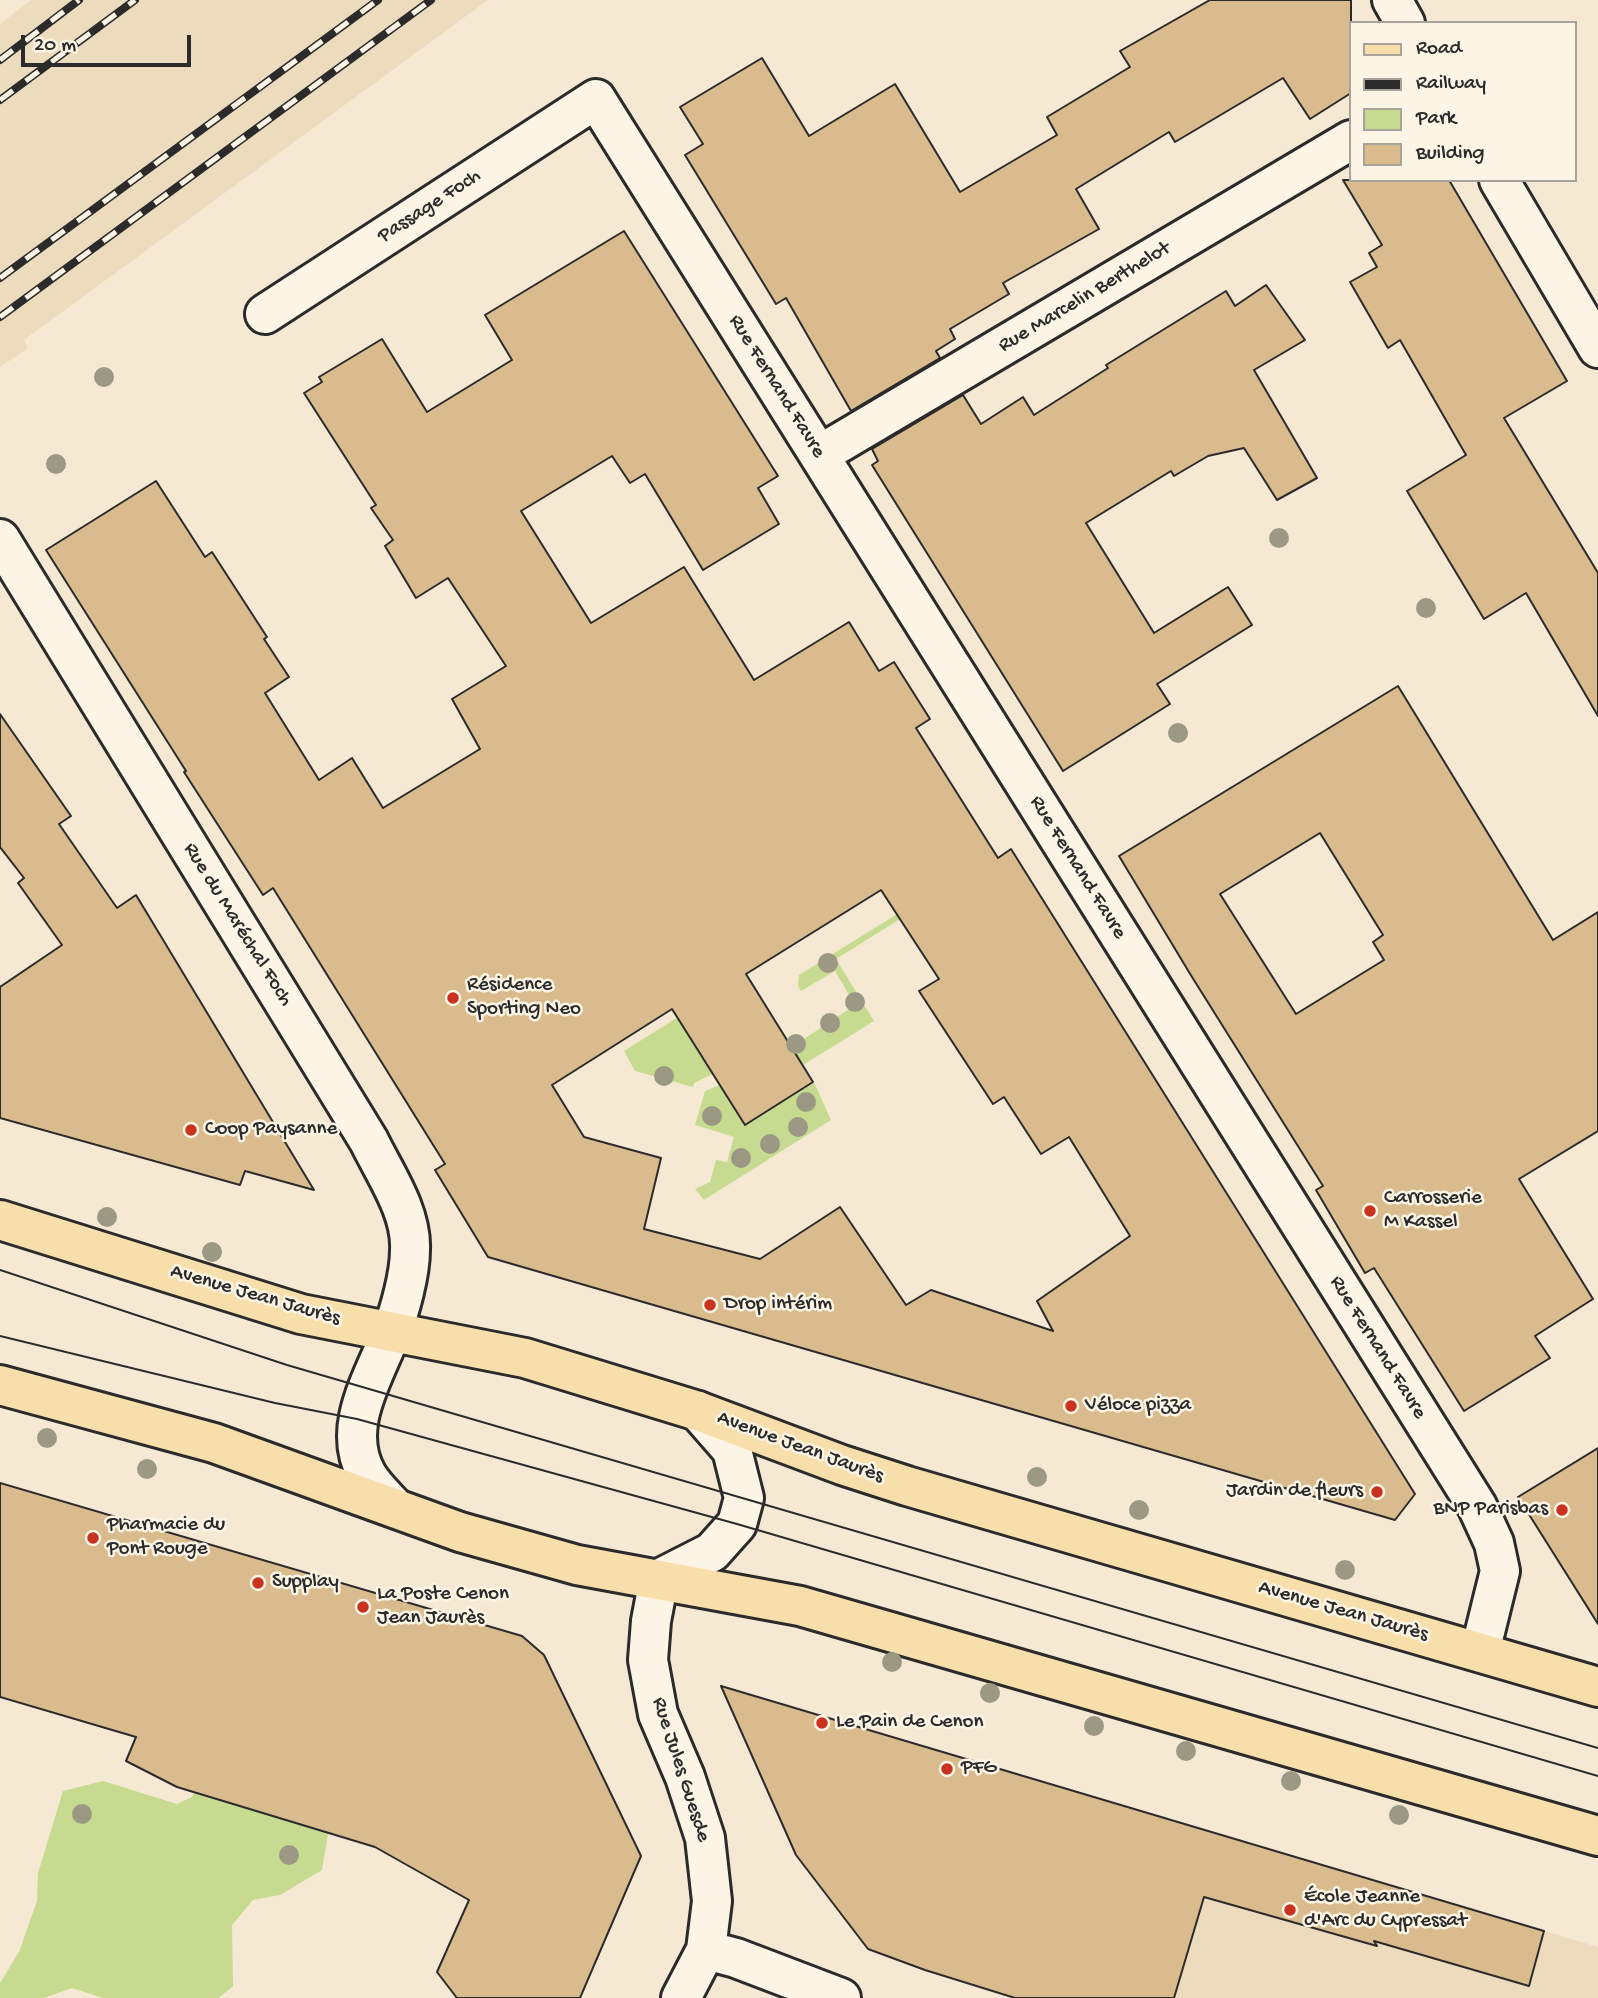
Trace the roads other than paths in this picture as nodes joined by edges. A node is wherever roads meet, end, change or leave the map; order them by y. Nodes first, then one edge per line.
1 (1392, 0) edge
2 (1404, 21) edge
3 (596, 99) joint
4 (1350, 141) edge
5 (1500, 182) edge
6 (265, 314) dead end
7 (1598, 348) edge
8 (819, 456) junction
9 (0, 539) edge
10 (0, 1220) edge
11 (393, 1330) junction
12 (0, 1385) edge
13 (698, 1410) junction
14 (395, 1508) junction
15 (659, 1580) junction
16 (1480, 1652) junction
17 (1598, 1687) edge
18 (1598, 1836) edge
19 (706, 1950) junction
20 (681, 1998) edge
21 (841, 1998) edge

1 - 2 street
3 - 6 street, Passage Foch
3 - 8 street, Rue Fernand Favre
4 - 8 street, Rue Marcelin Berthelot
5 - 7 street
8 - 16 street, Rue Fernand Favre
9 - 11 street, Rue du Maréchal Foch
10 - 11 main road, Avenue Jean Jaurès
11 - 13 main road, Avenue Jean Jaurès
11 - 14 street, Rue du Maréchal Foch
12 - 14 main road
13 - 15 street
13 - 16 main road, Avenue Jean Jaurès
14 - 15 main road
15 - 18 main road
15 - 19 street, Rue Jules Guesde
16 - 17 main road, Avenue Jean Jaurès
19 - 20 street, Rue Jules Guesde
19 - 21 street

